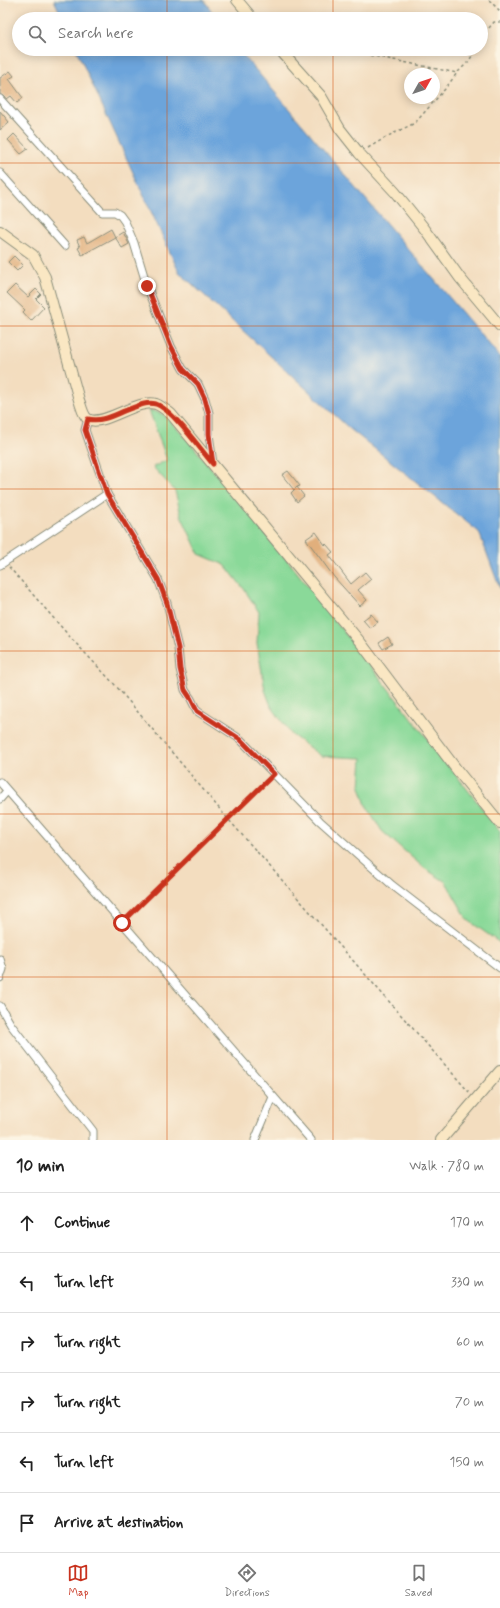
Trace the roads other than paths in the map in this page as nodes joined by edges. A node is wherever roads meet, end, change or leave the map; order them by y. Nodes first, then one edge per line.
1 (237, 0) edge
2 (247, 12) edge
3 (285, 56) edge
4 (0, 99) edge
5 (0, 173) edge
6 (0, 231) edge
7 (65, 246) dead end
8 (500, 326) edge
9 (88, 419) junction
10 (213, 464) junction
11 (107, 494) junction
12 (2, 563) edge
13 (0, 782) edge
14 (7, 791) junction
15 (0, 799) edge
16 (500, 824) edge
17 (0, 958) edge
18 (500, 968) edge
19 (0, 978) edge
20 (0, 1006) edge
21 (500, 1071) edge
22 (273, 1097) junction
23 (94, 1140) edge
24 (255, 1140) edge
25 (311, 1140) edge
26 (441, 1140) edge

1 - 2 main road
3 - 8 main road
4 - 10 street
5 - 7 street
6 - 9 main road
9 - 10 main road
9 - 11 street
10 - 16 main road
11 - 12 street
11 - 18 street
13 - 14 street
14 - 15 street
14 - 22 street
17 - 19 street
20 - 23 street
21 - 26 main road
22 - 24 street
22 - 25 street

